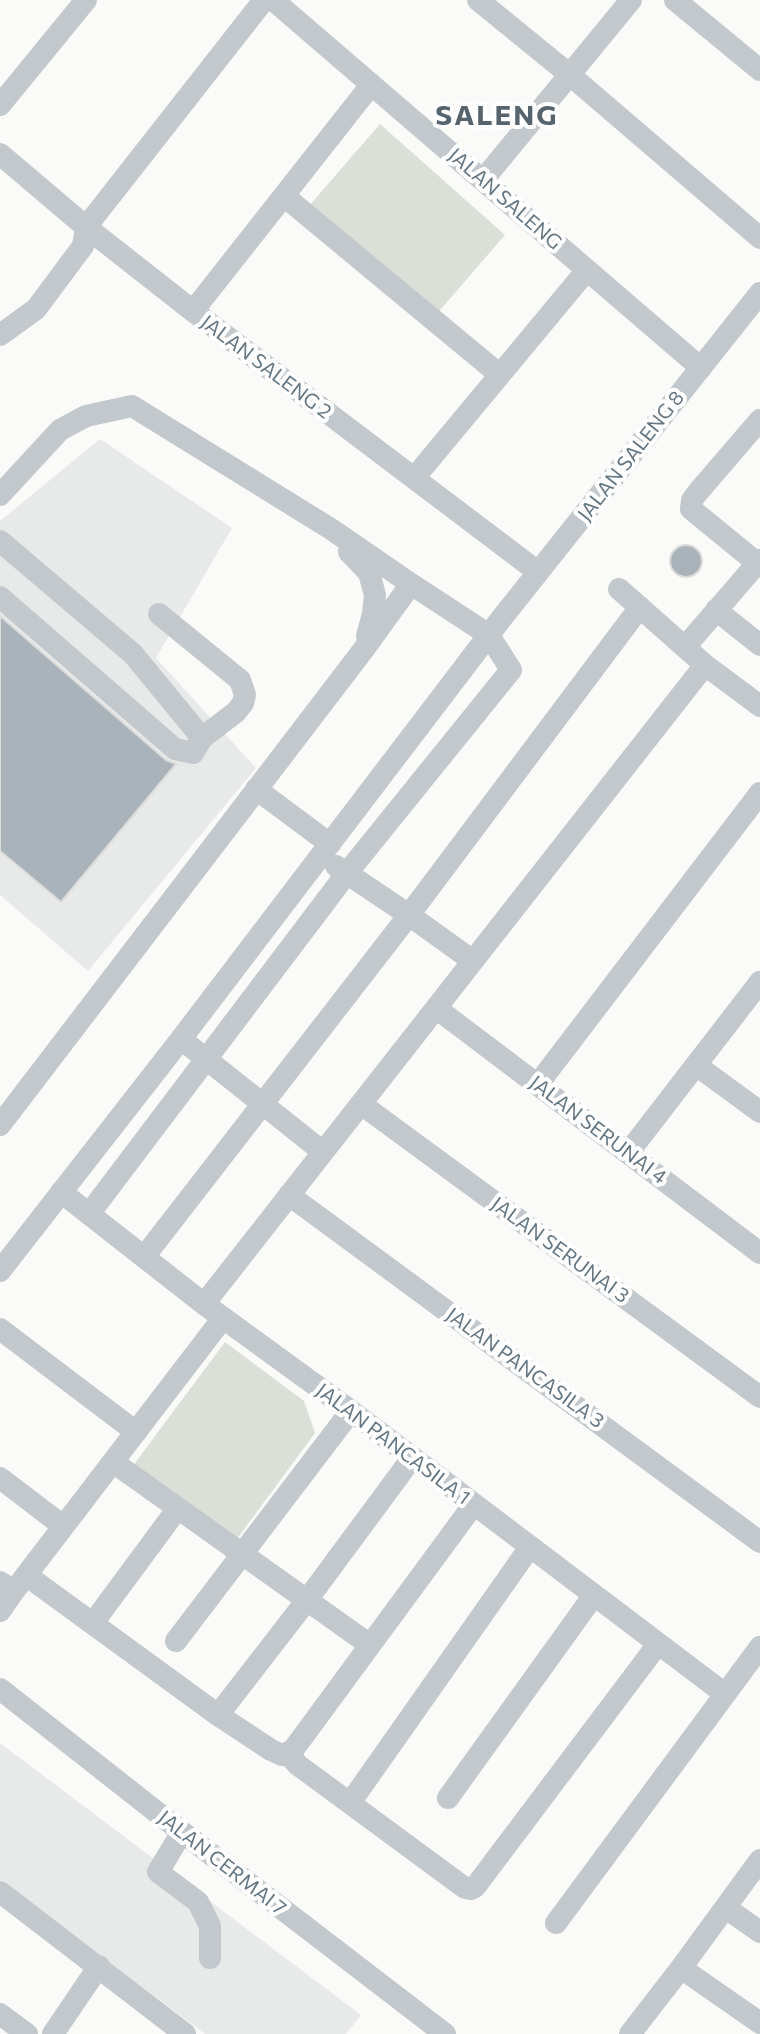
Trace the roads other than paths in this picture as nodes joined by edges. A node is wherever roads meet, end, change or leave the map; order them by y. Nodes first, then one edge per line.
1 (86, 0) edge
2 (264, 0) edge
3 (273, 0) edge
4 (478, 0) edge
5 (631, 0) edge
6 (675, 0) edge
7 (760, 70) edge
8 (570, 75) junction
9 (371, 85) junction
10 (0, 105) edge
11 (0, 154) edge
12 (483, 180) junction
13 (284, 196) junction
14 (86, 227) junction
15 (760, 238) edge
16 (587, 270) junction
17 (760, 293) edge
18 (193, 311) junction
19 (0, 335) edge
20 (701, 368) junction
21 (500, 375) junction
22 (760, 420) edge
23 (415, 477) junction
24 (0, 495) edge
25 (331, 529) junction
26 (0, 541) edge
27 (759, 561) edge
28 (538, 572) junction
29 (411, 584) junction
30 (619, 589) dead end
31 (0, 597) edge
32 (640, 607) junction
33 (716, 610) junction
34 (159, 614) dead end
35 (495, 627) junction
36 (760, 645) edge
37 (685, 647) junction
38 (364, 649) junction
39 (705, 665) junction
40 (760, 706) edge
41 (202, 738) junction
42 (256, 789) junction
43 (760, 793) edge
44 (325, 850) junction
45 (347, 873) junction
46 (409, 915) junction
47 (473, 961) junction
48 (760, 982) edge
49 (436, 1008) junction
50 (181, 1039) junction
51 (206, 1059) junction
52 (696, 1065) junction
53 (538, 1084) junction
54 (361, 1104) junction
55 (263, 1105) junction
56 (760, 1112) edge
57 (0, 1125) edge
58 (323, 1152) junction
59 (628, 1153) junction
60 (61, 1192) junction
61 (289, 1195) junction
62 (89, 1214) junction
63 (760, 1253) edge
64 (144, 1257) junction
65 (0, 1271) edge
66 (204, 1304) junction
67 (223, 1318) junction
68 (0, 1329) edge
69 (760, 1397) edge
70 (351, 1411) junction
71 (136, 1432) junction
72 (412, 1458) junction
73 (113, 1462) junction
74 (0, 1478) edge
75 (474, 1504) junction
76 (178, 1508) junction
77 (63, 1526) junction
78 (760, 1542) edge
79 (530, 1547) junction
80 (242, 1554) junction
81 (13, 1583) edge
82 (594, 1595) junction
83 (307, 1600) junction
84 (0, 1611) edge
85 (93, 1623) junction
86 (176, 1641) dead end
87 (658, 1644) junction
88 (370, 1645) junction
89 (760, 1647) edge
90 (0, 1689) edge
91 (725, 1694) junction
92 (218, 1715) junction
93 (287, 1753) junction
94 (448, 1798) dead end
95 (350, 1803) junction
96 (182, 1832) junction
97 (760, 1860) edge
98 (0, 1892) edge
99 (726, 1908) junction
100 (556, 1923) dead end
101 (760, 1932) edge
102 (210, 1958) dead end
103 (99, 1966) junction
104 (681, 1968) junction
105 (0, 2014) edge
106 (760, 2023) edge
107 (640, 2030) edge
108 (27, 2034) edge
109 (53, 2034) edge
110 (185, 2034) edge
111 (445, 2034) edge

1 - 10 street
2 - 14 street
3 - 9 street, JALAN SALENG
4 - 8 street
5 - 8 street
6 - 7 street
8 - 12 street
8 - 15 street
9 - 12 street, JALAN SALENG
9 - 13 street
11 - 14 street, JALAN SALENG 2
12 - 16 street, JALAN SALENG
13 - 18 street
13 - 21 street
14 - 18 street, JALAN SALENG 2
14 - 19 street
16 - 20 street, JALAN SALENG
16 - 21 street
17 - 20 street, JALAN SALENG 8
18 - 23 street, JALAN SALENG 2
20 - 28 street, JALAN SALENG 8
21 - 23 street
22 - 27 street
23 - 28 street, JALAN SALENG 2
24 - 25 street
25 - 29 street
25 - 38 street
26 - 41 street
27 - 33 street
28 - 35 street, JALAN SALENG 8
29 - 35 street
29 - 38 street
30 - 32 street
31 - 41 street
32 - 37 street
32 - 46 street
33 - 36 street
33 - 37 street
34 - 41 street
35 - 44 street, JALAN SALENG 8
35 - 45 street
37 - 39 street
38 - 42 street
39 - 40 street
39 - 47 street
42 - 44 street
42 - 57 street
43 - 53 street
44 - 45 street
44 - 50 street, JALAN SALENG 8
45 - 46 street
45 - 51 street
46 - 47 street
46 - 55 street
47 - 49 street
48 - 52 street
49 - 53 street, JALAN SERUNAI 4
49 - 54 street
50 - 51 street
50 - 60 street, JALAN SALENG 8
51 - 55 street
51 - 62 street
52 - 56 street
52 - 59 street
53 - 59 street, JALAN SERUNAI 4
54 - 58 street
54 - 69 street, JALAN SERUNAI 3
55 - 58 street
55 - 64 street
58 - 61 street
59 - 63 street, JALAN SERUNAI 4
60 - 62 street, JALAN PANCASILA 1
60 - 65 street, JALAN SALENG 8
61 - 66 street
61 - 78 street, JALAN PANCASILA 3
62 - 64 street, JALAN PANCASILA 1
64 - 66 street, JALAN PANCASILA 1
66 - 67 street, JALAN PANCASILA 1
67 - 70 street, JALAN PANCASILA 1
67 - 71 street
68 - 71 street
70 - 72 street, JALAN PANCASILA 1
70 - 80 street
71 - 73 street
72 - 75 street, JALAN PANCASILA 1
72 - 83 street
73 - 76 street
73 - 77 street
74 - 77 street
75 - 79 street, JALAN PANCASILA 1
75 - 88 street
76 - 80 street
76 - 85 street
77 - 81 street
79 - 82 street, JALAN PANCASILA 1
79 - 95 street
80 - 83 street
80 - 86 street
81 - 84 street
81 - 85 street
82 - 87 street, JALAN PANCASILA 1
82 - 94 street
83 - 88 street
83 - 92 street
85 - 92 street
87 - 91 street, JALAN PANCASILA 1
87 - 95 street
88 - 93 street
89 - 91 street
90 - 96 street, JALAN CERMAI 7
91 - 100 street
92 - 93 street
93 - 95 street
96 - 102 street
96 - 111 street, JALAN CERMAI 7
97 - 99 street
98 - 103 street
99 - 101 street
99 - 104 street
103 - 109 street
103 - 110 street
104 - 106 street
104 - 107 street
105 - 108 street

